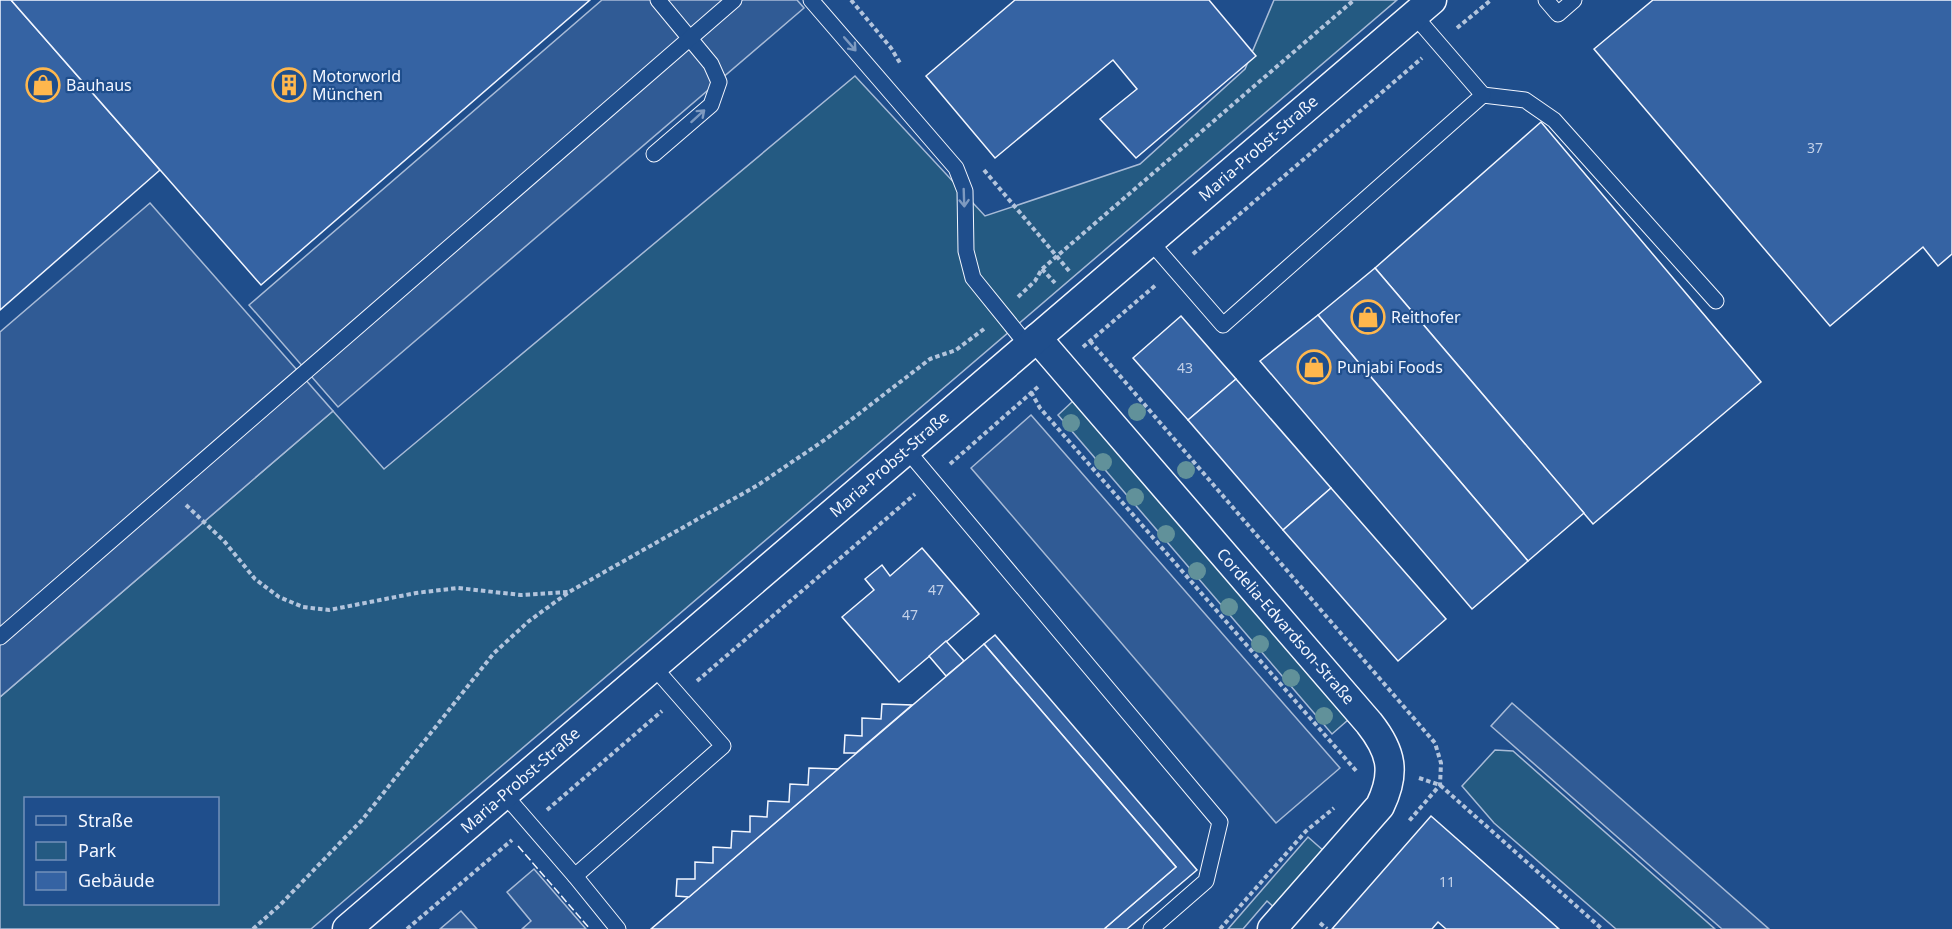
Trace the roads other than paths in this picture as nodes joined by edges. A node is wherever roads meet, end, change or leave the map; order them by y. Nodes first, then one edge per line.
1 (658, 0) edge
2 (734, 0) edge
3 (812, 0) edge
4 (1546, 0) edge
5 (1574, 0) edge
6 (1423, 8) edge
7 (690, 38) junction
8 (1483, 95) junction
9 (654, 154) dead end
10 (1150, 241) junction
11 (1716, 301) dead end
12 (1032, 342) junction
13 (906, 450) junction
14 (0, 638) edge
15 (653, 666) junction
16 (504, 794) junction
17 (575, 876) junction
18 (347, 929) edge
19 (618, 929) edge
20 (1151, 929) edge
21 (1272, 929) edge

1 - 7 lane
2 - 7 lane
3 -> 12 lane
4 - 5 lane
6 - 8 lane
6 - 10 street, Maria-Probst-Straße
9 -> 7 lane
7 - 14 lane
8 - 10 lane
8 - 11 lane
10 - 12 street, Maria-Probst-Straße
12 - 13 street, Maria-Probst-Straße
12 - 21 street, Cordelia-Edvardson-Straße
13 - 15 street, Maria-Probst-Straße
13 - 20 lane
15 - 16 street, Maria-Probst-Straße
15 - 17 lane
16 - 17 lane
16 - 18 street, Maria-Probst-Straße
17 - 19 lane

